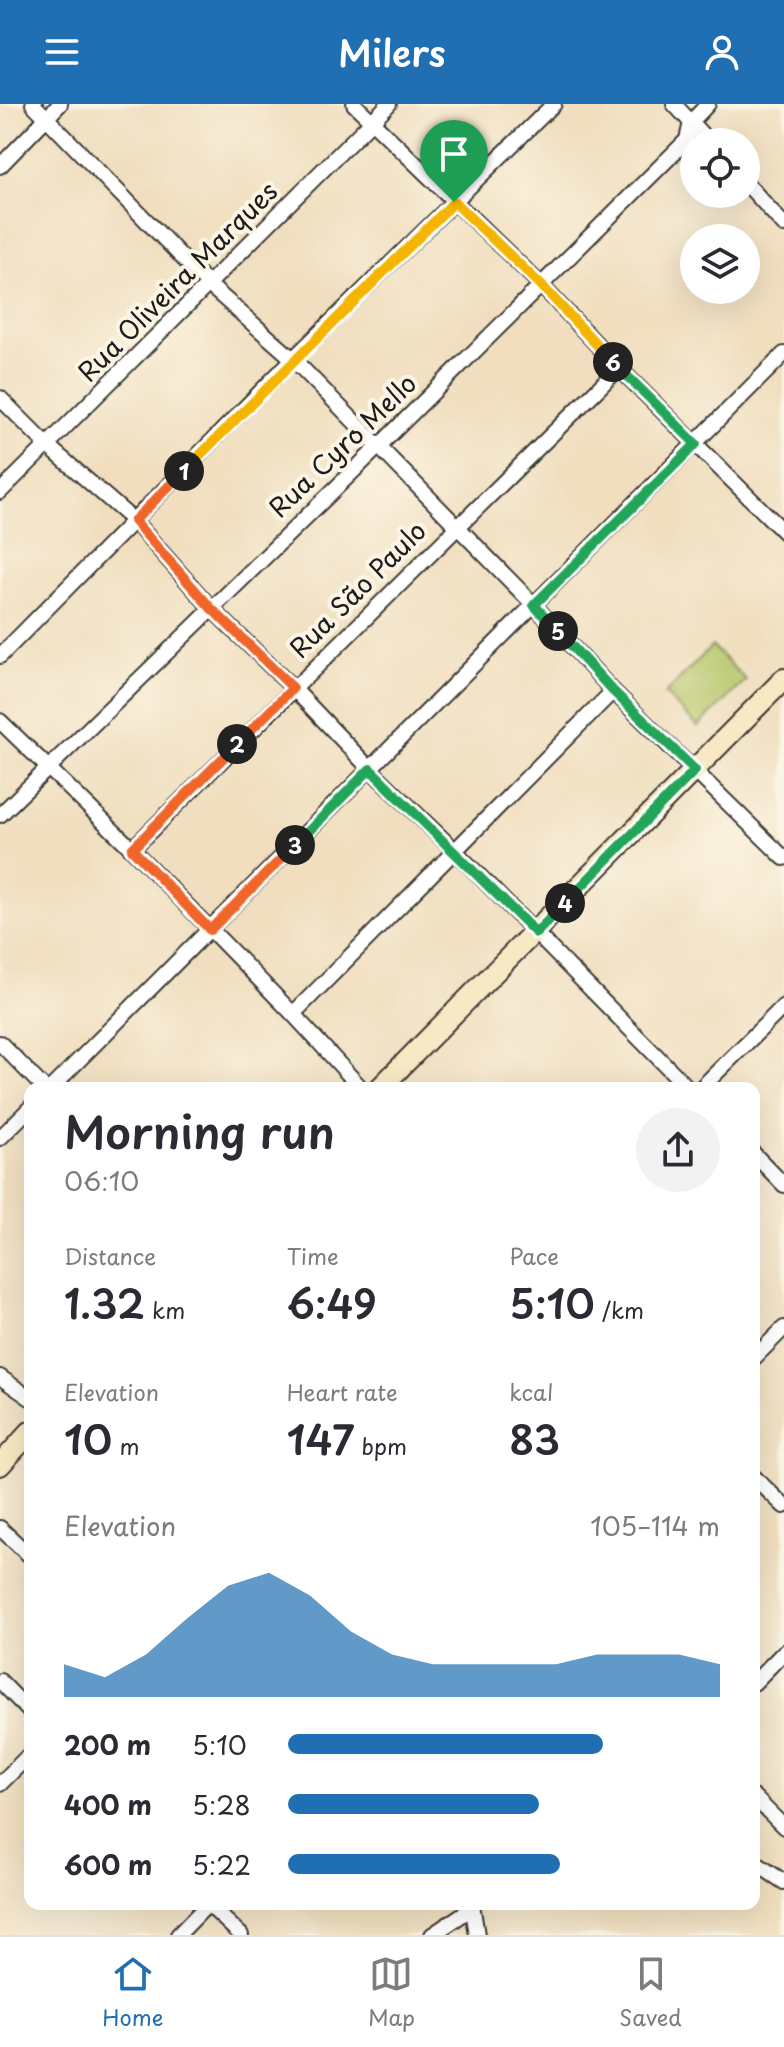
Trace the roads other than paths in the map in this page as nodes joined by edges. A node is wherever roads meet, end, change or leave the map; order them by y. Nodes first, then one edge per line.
1 (33, 104) edge
2 (60, 104) edge
3 (354, 104) edge
4 (389, 104) edge
5 (554, 104) edge
6 (674, 104) edge
7 (708, 104) edge
8 (47, 117) junction
9 (372, 122) junction
10 (691, 122) junction
11 (696, 128) edge
12 (0, 166) edge
13 (760, 198) edge
14 (454, 202) junction
15 (784, 225) edge
16 (209, 285) junction
17 (541, 285) junction
18 (784, 354) edge
19 (293, 359) junction
20 (619, 368) junction
21 (0, 398) edge
22 (696, 444) junction
23 (48, 446) junction
24 (377, 448) junction
25 (0, 492) edge
26 (134, 521) junction
27 (457, 527) junction
28 (784, 532) edge
29 (534, 605) junction
30 (211, 608) junction
31 (0, 656) edge
32 (784, 679) edge
33 (293, 688) junction
34 (613, 691) junction
35 (0, 721) edge
36 (47, 767) junction
37 (370, 769) junction
38 (695, 770) junction
39 (0, 815) edge
40 (132, 849) junction
41 (456, 852) junction
42 (784, 858) edge
43 (210, 930) junction
44 (536, 933) junction
45 (784, 1006) edge
46 (293, 1014) junction
47 (0, 1043) edge
48 (38, 1082) edge
49 (57, 1082) edge
50 (355, 1082) edge
51 (386, 1082) edge
52 (682, 1082) edge
53 (707, 1082) edge
54 (24, 1114) edge
55 (0, 1138) edge
56 (760, 1160) edge
57 (784, 1185) edge
58 (784, 1328) edge
59 (760, 1352) edge
60 (0, 1377) edge
61 (24, 1394) edge
62 (24, 1439) edge
63 (0, 1465) edge
64 (760, 1483) edge
65 (784, 1506) edge
66 (0, 1528) edge
67 (24, 1550) edge
68 (784, 1652) edge
69 (760, 1677) edge
70 (0, 1681) edge
71 (24, 1706) edge
72 (24, 1760) edge
73 (0, 1784) edge
74 (760, 1803) edge
75 (784, 1827) edge
76 (760, 1866) edge
77 (784, 1882) edge
78 (202, 1910) edge
79 (214, 1910) edge
80 (466, 1910) edge
81 (473, 1910) edge
82 (178, 1935) edge
83 (241, 1935) edge
84 (432, 1935) edge
85 (477, 1935) edge

1 - 8 street
2 - 8 street
3 - 9 street
4 - 9 street, Rua Oliveira Marques
5 - 14 street
6 - 10 street
7 - 10 street, Rua Cyro Mello
8 - 12 street
8 - 16 street
9 - 14 street
9 - 16 street, Rua Oliveira Marques
10 - 11 street
10 - 17 street, Rua Cyro Mello
13 - 15 street
14 - 17 street
14 - 19 street
16 - 19 street
16 - 23 street, Rua Oliveira Marques
17 - 20 street
17 - 24 street, Rua Cyro Mello
18 - 22 street
19 - 24 street
19 - 26 street
20 - 22 street
20 - 27 street, Rua São Paulo
21 - 23 street
22 - 28 street
22 - 29 street
23 - 25 street, Rua Oliveira Marques
23 - 26 street
24 - 27 street
24 - 30 street, Rua Cyro Mello
26 - 30 street
26 - 31 street
27 - 29 street
27 - 33 street, Rua São Paulo
29 - 34 street
29 - 37 street
30 - 33 street
30 - 36 street, Rua Cyro Mello
32 - 38 street
33 - 37 street
33 - 40 street, Rua São Paulo
34 - 38 street
34 - 41 street
35 - 36 street
36 - 39 street, Rua Cyro Mello
36 - 40 street
37 - 41 street
37 - 43 street
38 - 42 street
38 - 44 street
40 - 43 street
41 - 44 street
41 - 46 street
43 - 46 street
43 - 49 street
44 - 51 street
44 - 52 street
45 - 53 street
46 - 50 street
47 - 48 street
54 - 55 street
56 - 57 street
58 - 59 street
60 - 61 street
62 - 63 street
64 - 65 street
66 - 67 street
68 - 69 street
70 - 71 street
72 - 73 street
74 - 75 street
76 - 77 street
78 - 82 street
79 - 83 street
80 - 84 street
81 - 85 street

